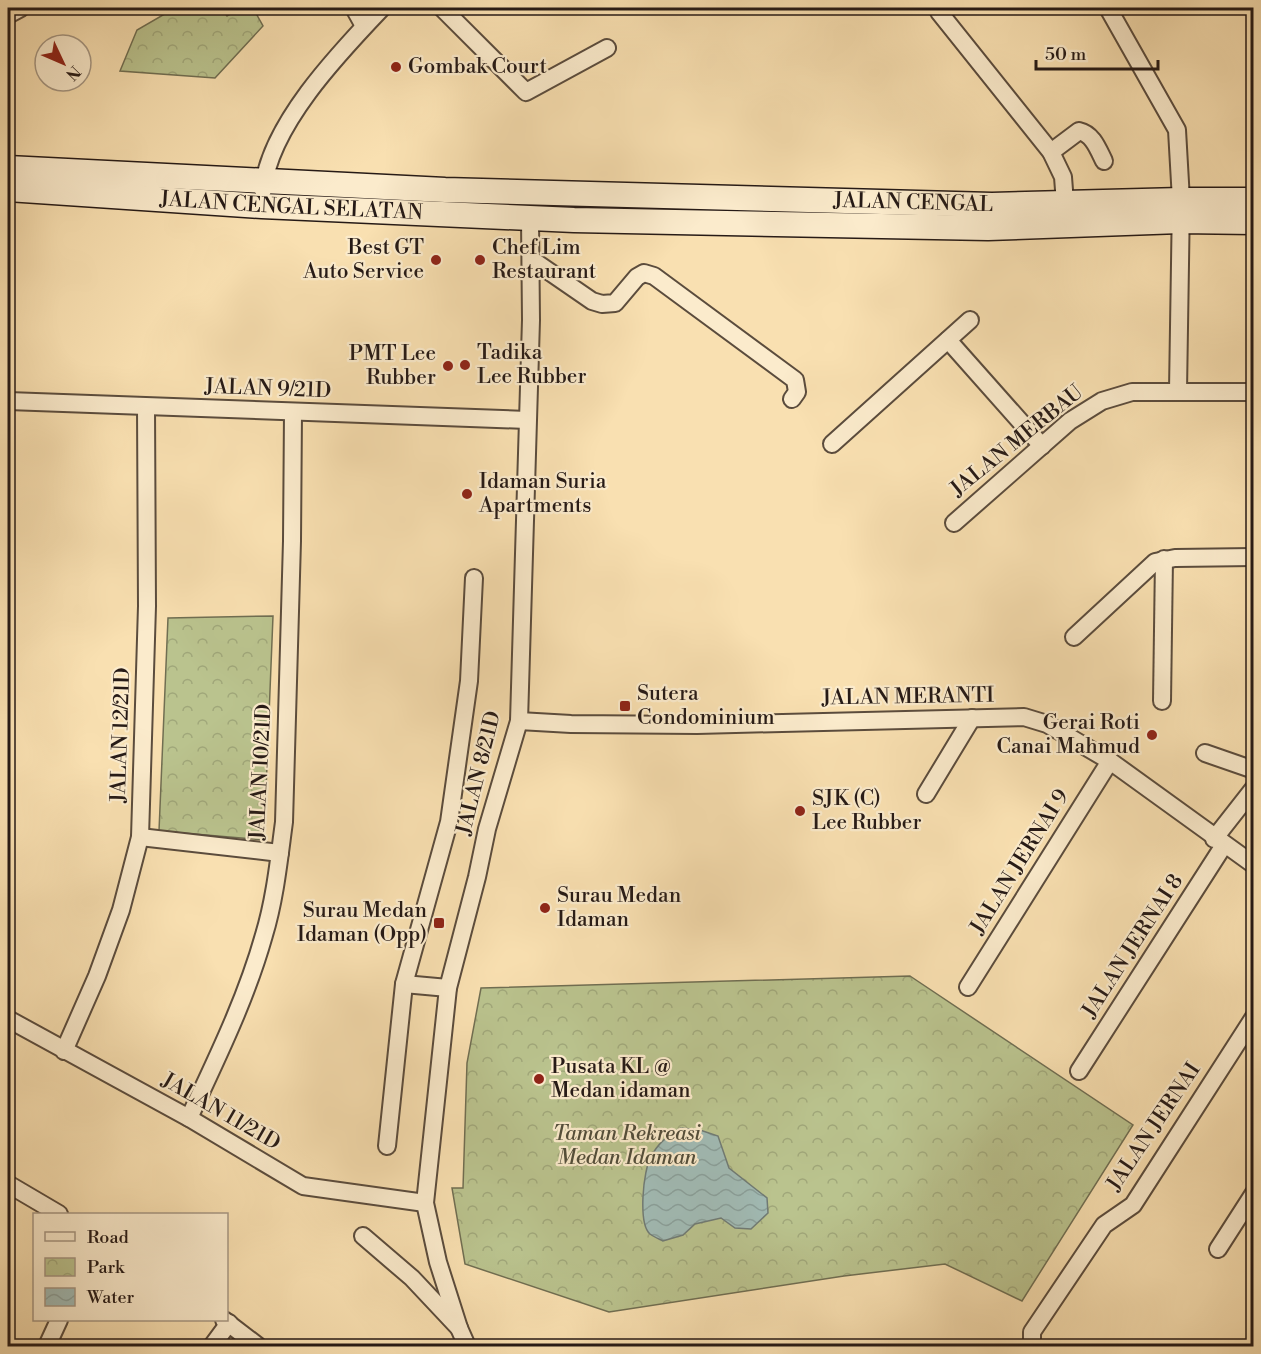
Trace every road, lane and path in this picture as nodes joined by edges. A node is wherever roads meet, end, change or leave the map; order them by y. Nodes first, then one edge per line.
1 (21, 8) edge
2 (354, 8) edge
3 (382, 8) edge
4 (442, 8) edge
5 (1107, 8) edge
6 (939, 12) dead end
7 (8, 15) edge
8 (364, 26) junction
9 (607, 48) dead end
10 (1051, 152) junction
11 (1104, 161) dead end
12 (8, 168) edge
13 (264, 182) junction
14 (8, 189) edge
15 (572, 194) joint
16 (1254, 200) edge
17 (1065, 203) junction
18 (262, 206) junction
19 (1180, 210) junction
20 (530, 219) junction
21 (574, 220) joint
22 (1254, 222) edge
23 (531, 259) junction
24 (970, 320) dead end
25 (948, 340) junction
26 (1178, 391) junction
27 (1254, 392) edge
28 (792, 399) dead end
29 (8, 401) edge
30 (146, 407) junction
31 (293, 413) junction
32 (527, 420) junction
33 (832, 444) dead end
34 (1042, 446) junction
35 (954, 523) dead end
36 (1254, 557) edge
37 (1164, 559) junction
38 (474, 578) dead end
39 (1074, 638) dead end
40 (1162, 701) dead end
41 (972, 718) junction
42 (519, 721) junction
43 (1205, 753) dead end
44 (1110, 761) junction
45 (1254, 770) edge
46 (1254, 789) edge
47 (926, 794) dead end
48 (140, 837) junction
49 (1219, 842) junction
50 (280, 853) junction
51 (1254, 866) edge
52 (968, 987) dead end
53 (404, 988) junction
54 (448, 991) junction
55 (1254, 1017) edge
56 (8, 1019) edge
57 (64, 1051) junction
58 (1079, 1071) dead end
59 (189, 1118) junction
60 (387, 1146) dead end
61 (8, 1185) edge
62 (1254, 1193) edge
63 (425, 1203) junction
64 (56, 1213) edge
65 (363, 1236) dead end
66 (1218, 1249) dead end
67 (59, 1321) edge
68 (226, 1321) edge
69 (459, 1328) junction
70 (47, 1347) edge
71 (212, 1347) edge
72 (258, 1347) edge
73 (467, 1347) edge
74 (1032, 1347) edge

1 - 7 street
2 - 8 street
3 - 8 street
4 - 9 street
5 - 19 street
6 - 10 street
8 - 13 street
10 - 11 street
10 - 17 street
12 - 13 street, JALAN CENGAL SELATAN
13 - 15 street, JALAN CENGAL SELATAN
13 - 18 street
14 - 18 street, JALAN CENGAL SELATAN
15 - 17 street, JALAN CENGAL
16 - 19 street, JALAN CENGAL
17 - 19 street, JALAN CENGAL
18 - 20 street, JALAN CENGAL SELATAN
19 - 21 street, JALAN CENGAL
19 - 22 street, JALAN CENGAL
19 - 26 street
20 - 21 street, JALAN CENGAL SELATAN
20 - 23 street, JALAN 8/21D
23 - 28 street
23 - 32 street, JALAN 8/21D
24 - 25 street
25 - 33 street
25 - 34 street
26 - 27 street, JALAN MERBAU
26 - 34 street, JALAN MERBAU
29 - 30 street, JALAN 9/21D
30 - 31 street, JALAN 9/21D
30 - 48 street, JALAN 12/21D
31 - 32 street, JALAN 9/21D
31 - 50 street, JALAN 10/21D
32 - 42 street, JALAN 8/21D
34 - 35 street, JALAN MERBAU
36 - 37 street
37 - 39 street
37 - 40 street
38 - 53 street
41 - 42 street, JALAN MERANTI
41 - 44 street, JALAN MERANTI
41 - 47 street
42 - 54 street, JALAN 8/21D
43 - 45 street
44 - 49 street, JALAN MERANTI
44 - 52 street, JALAN JERNAI 9
46 - 49 street, JALAN JERNAI 8
48 - 50 street
48 - 57 street, JALAN 12/21D
49 - 51 street, JALAN MERANTI
49 - 58 street, JALAN JERNAI 8
50 - 59 street, JALAN 10/21D
53 - 54 street
53 - 60 street
54 - 63 street, JALAN 8/21D
55 - 74 street, JALAN JERNAI
56 - 57 street, JALAN 11/21D
57 - 59 street, JALAN 11/21D
59 - 63 street, JALAN 11/21D
61 - 64 street
62 - 66 street
63 - 69 street, JALAN 8/21D
65 - 69 street
67 - 70 street
68 - 71 street
68 - 72 street
69 - 73 street, JALAN 8/21D

